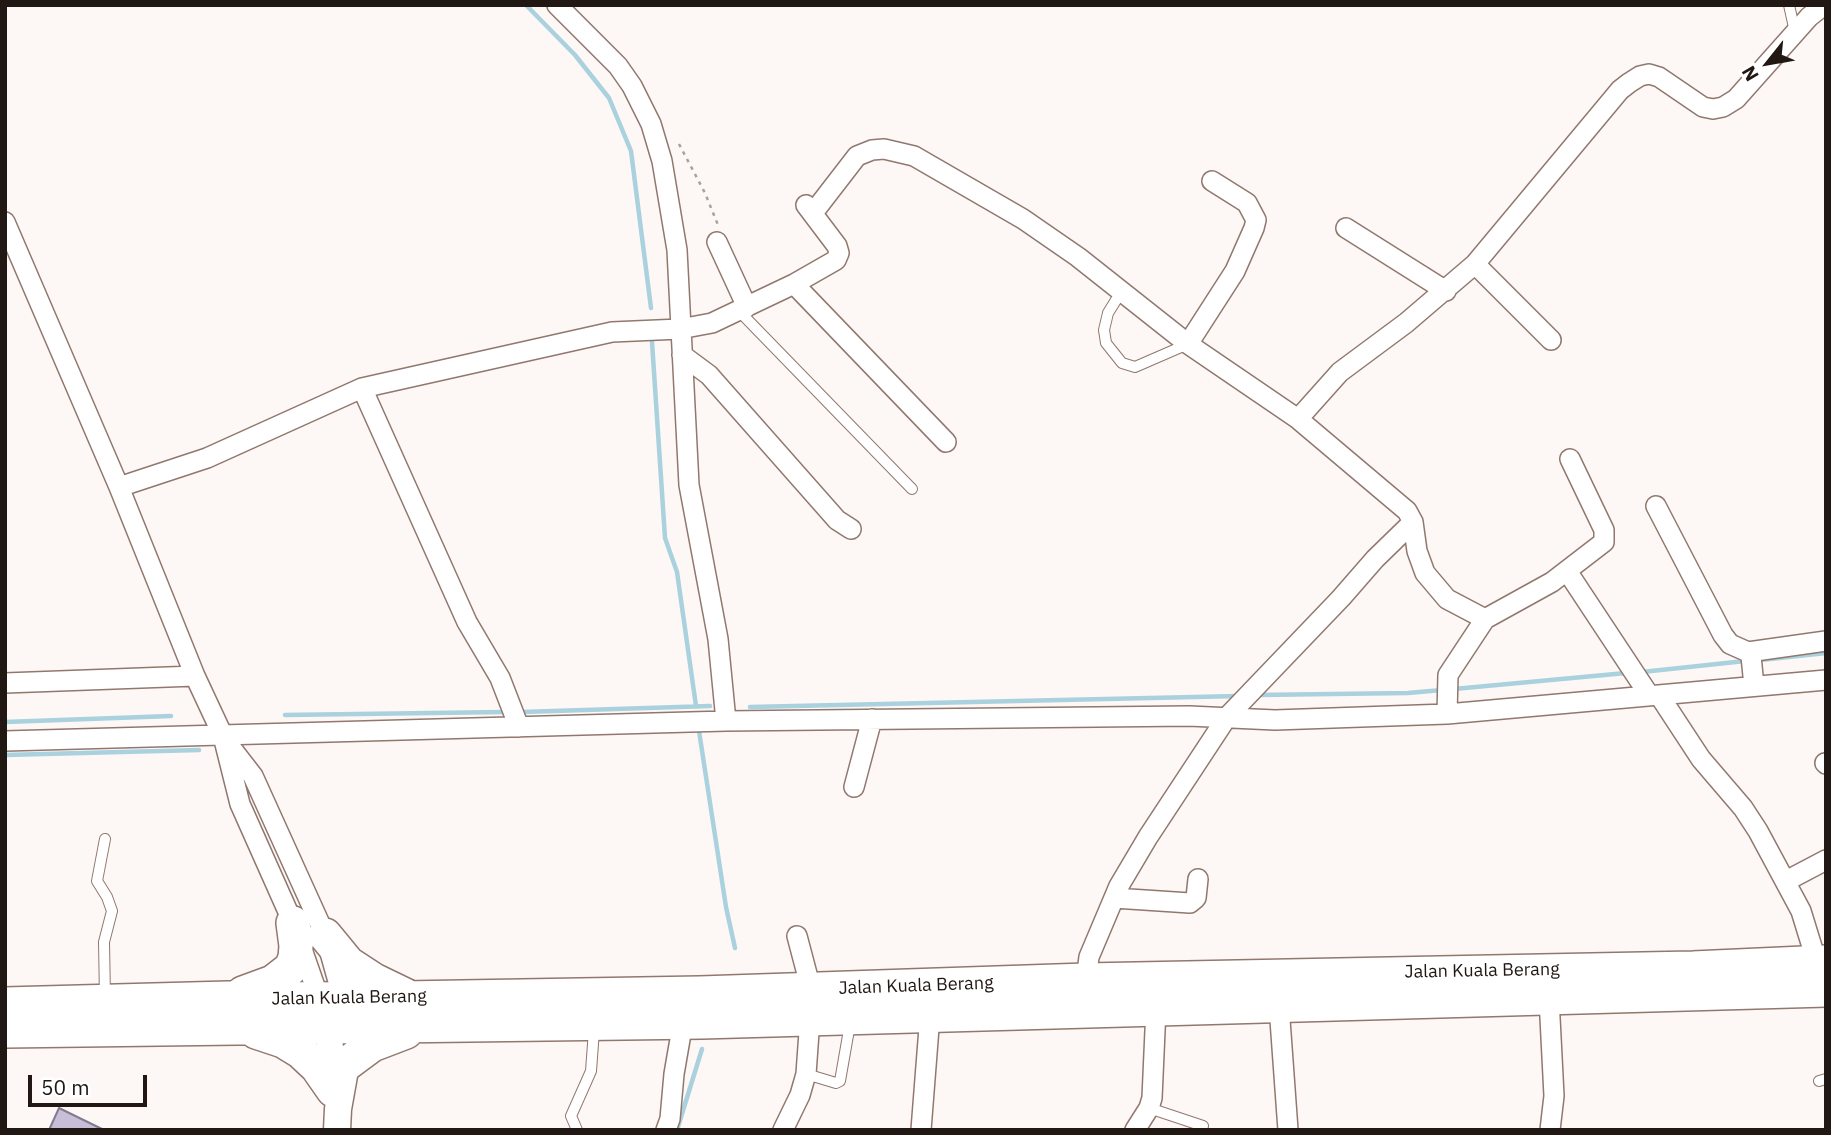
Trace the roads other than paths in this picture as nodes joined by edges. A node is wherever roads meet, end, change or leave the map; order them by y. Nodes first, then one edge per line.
1 (556, 5) edge
2 (1789, 5) edge
3 (1824, 5) edge
4 (1795, 34) junction
5 (1212, 181) dead end
6 (5, 222) edge
7 (1346, 228) dead end
8 (717, 242) road end
9 (1475, 264) junction
10 (794, 284) junction
11 (1446, 291) junction
12 (1121, 292) junction
13 (743, 309) junction
14 (680, 329) junction
15 (1551, 340) dead end
16 (1188, 344) junction
17 (682, 355) junction
18 (362, 388) junction
19 (1298, 419) junction
20 (946, 442) dead end
21 (1570, 458) dead end
22 (119, 487) junction
23 (912, 489) dead end
24 (1656, 506) dead end
25 (1413, 522) junction
26 (851, 529) dead end
27 (1567, 571) junction
28 (1485, 619) junction
29 (1826, 641) edge
30 (1751, 668) junction
31 (195, 676) junction
32 (1826, 680) edge
33 (5, 683) edge
34 (1644, 685) junction
35 (1447, 709) junction
36 (1230, 713) junction
37 (872, 719) junction
38 (726, 721) junction
39 (519, 727) junction
40 (223, 736) junction
41 (5, 741) edge
42 (853, 787) dead end
43 (105, 839) dead end
44 (1826, 860) edge
45 (1198, 879) dead end
46 (1786, 881) junction
47 (1114, 898) junction
48 (293, 923) junction
49 (325, 934) junction
50 (797, 936) dead end
51 (1823, 972) edge
52 (1086, 980) junction
53 (1556, 988) junction
54 (228, 998) junction
55 (411, 998) junction
56 (105, 1002) junction
57 (5, 1004) edge
58 (811, 1004) junction
59 (1279, 1006) junction
60 (1156, 1008) junction
61 (334, 1012) junction
62 (930, 1015) junction
63 (851, 1017) junction
64 (594, 1022) junction
65 (683, 1022) junction
66 (432, 1026) junction
67 (241, 1028) junction
68 (5, 1031) edge
69 (806, 1074) junction
70 (338, 1098) edge
71 (1149, 1108) junction
72 (1203, 1126) dead end
73 (577, 1130) edge
74 (666, 1130) edge
75 (783, 1130) edge
76 (920, 1130) edge
77 (1135, 1130) edge
78 (1288, 1130) edge
79 (1550, 1130) edge

1 - 14 street
2 - 4 lane
3 - 4 street
4 - 9 street
5 - 16 street
6 - 22 street
7 - 11 street
8 - 13 street
9 - 11 street
9 - 15 street
10 - 12 street
10 - 13 street
10 - 20 street
11 - 19 street
12 - 16 street
12 - 16 lane
13 - 14 street
13 - 23 lane
14 - 17 street
14 - 18 street
16 - 19 street
17 - 26 street
17 - 38 street
18 - 22 street
18 - 39 street
19 - 25 street
21 - 27 street
22 - 31 street
24 - 30 street
25 - 28 street
25 - 36 street
27 - 28 street
27 - 34 street
28 - 35 street
29 - 30 street
30 - 32 street
30 - 34 street
31 - 33 street
31 - 40 street
34 - 35 street
34 - 46 street
35 - 36 street
36 - 37 street
36 - 47 street
37 - 38 street
37 - 42 street
38 - 39 street
39 - 40 street
40 - 41 street
40 - 48 street
40 - 49 street
43 - 56 lane
44 - 46 street
45 - 47 street
46 - 51 street
47 - 52 street
48 - 54 highway
48 - 61 street
49 - 55 highway
49 - 61 street
50 - 58 street
51 - 53 highway, Jalan Kuala Berang
51 - 53 highway, Jalan Kuala Berang
52 - 53 highway, Jalan Kuala Berang
52 - 58 highway, Jalan Kuala Berang
53 - 59 highway, Jalan Kuala Berang
53 - 79 street
54 - 56 highway, Jalan Kuala Berang
54 - 61 highway, Jalan Kuala Berang
55 - 58 highway, Jalan Kuala Berang
55 - 61 highway, Jalan Kuala Berang
56 - 57 highway, Jalan Kuala Berang
58 - 63 highway, Jalan Kuala Berang
58 - 65 highway, Jalan Kuala Berang
58 - 69 street
59 - 60 highway, Jalan Kuala Berang
59 - 78 street
60 - 62 highway, Jalan Kuala Berang
60 - 71 street
61 - 66 highway, Jalan Kuala Berang
61 - 67 highway, Jalan Kuala Berang
61 - 70 street
62 - 63 highway, Jalan Kuala Berang
62 - 76 street
63 - 69 lane
64 - 65 highway, Jalan Kuala Berang
64 - 66 highway, Jalan Kuala Berang
64 - 73 lane
65 - 74 street
66 - 70 highway
67 - 68 highway, Jalan Kuala Berang
67 - 70 highway
69 - 75 street
71 - 72 lane
71 - 77 street

